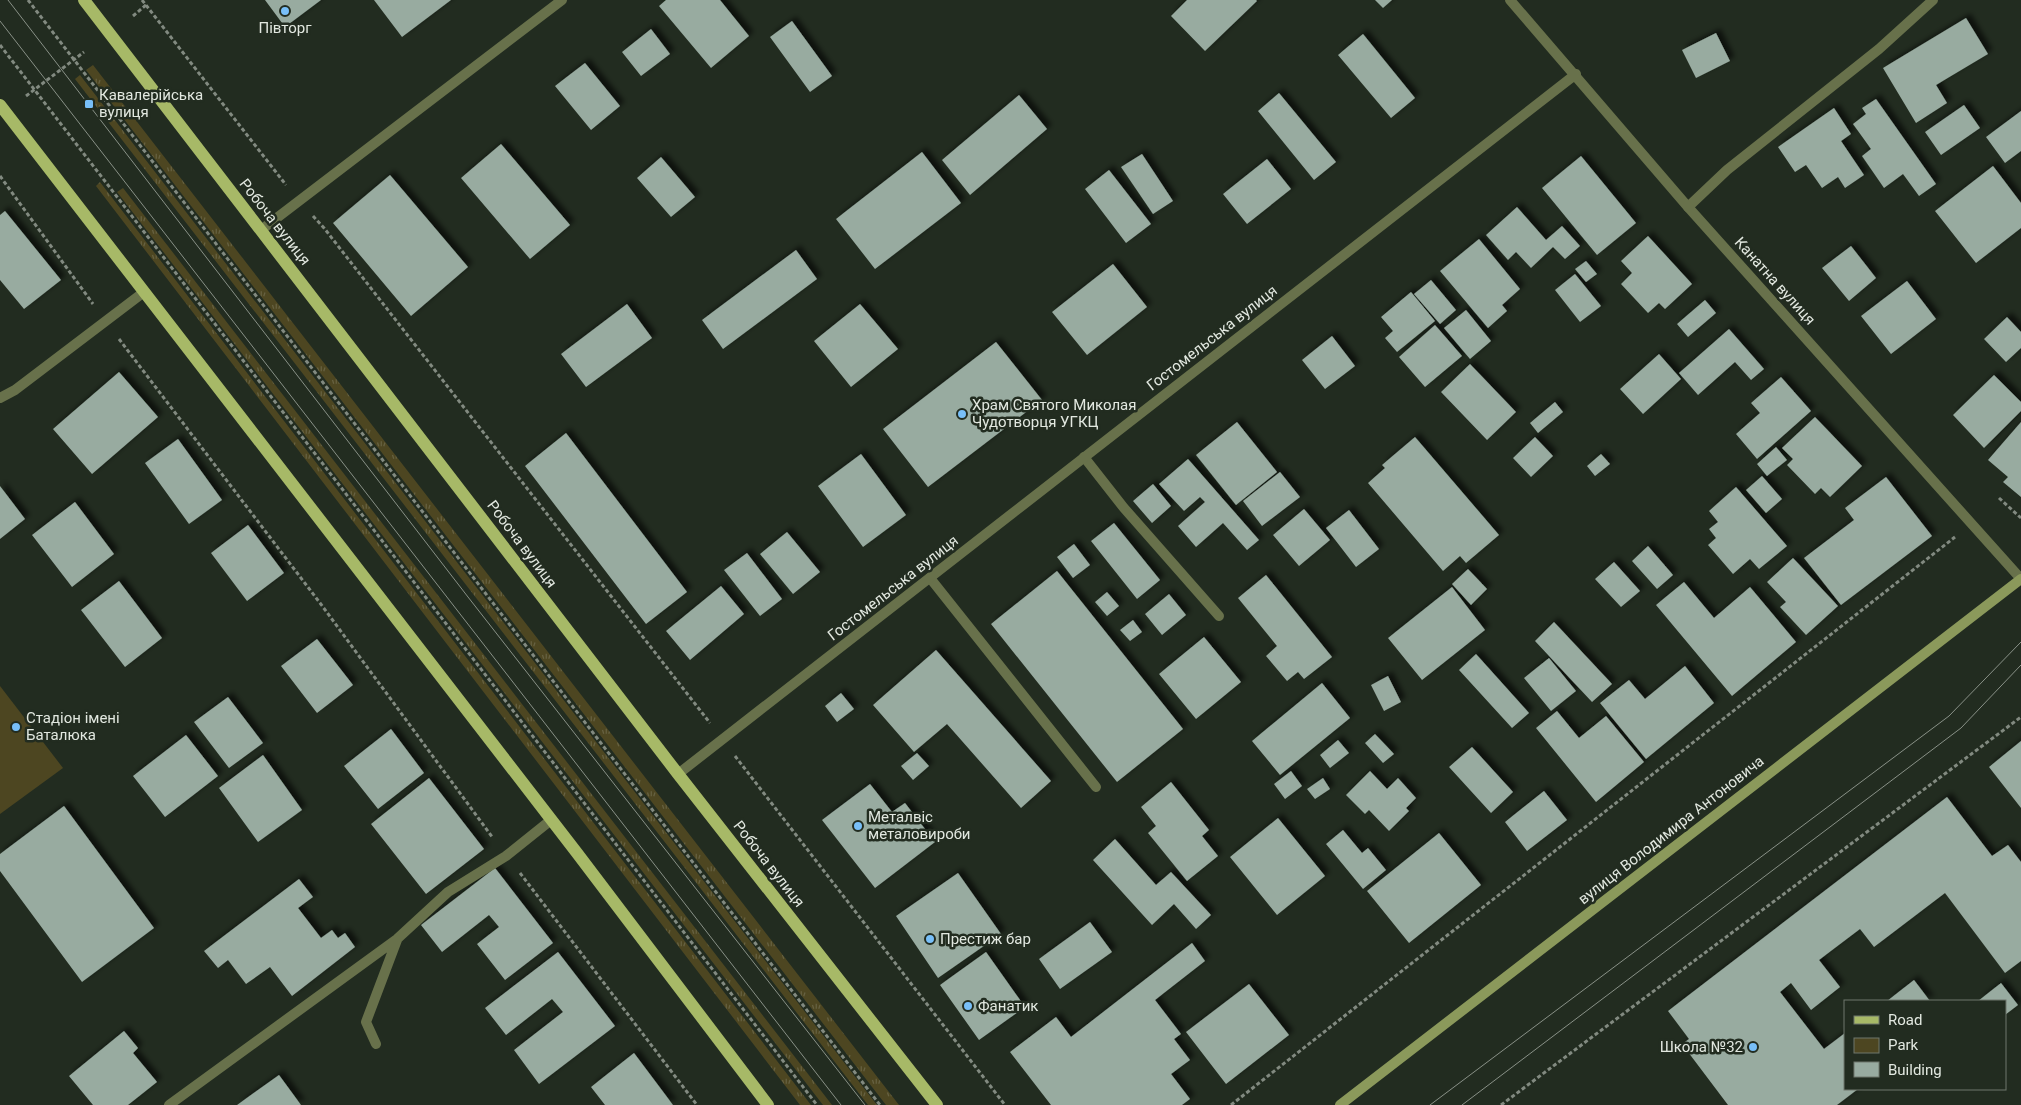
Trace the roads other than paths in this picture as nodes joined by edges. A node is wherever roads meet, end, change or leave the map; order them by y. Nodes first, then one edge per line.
1 (84, 0) edge
2 (562, 0) edge
3 (1510, 0) edge
4 (1933, 0) edge
5 (1576, 74) junction
6 (0, 105) edge
7 (1688, 207) junction
8 (260, 230) junction
9 (144, 292) junction
10 (0, 398) edge
11 (1084, 457) junction
12 (930, 578) junction
13 (2021, 579) edge
14 (1219, 616) dead end
15 (678, 774) junction
16 (1096, 787) dead end
17 (551, 820) junction
18 (397, 939) junction
19 (376, 1044) dead end
20 (169, 1105) edge
21 (768, 1105) edge
22 (937, 1105) edge
23 (1340, 1105) edge

1 - 8 main road, Робоча вулиця
2 - 8 street
3 - 5 street, Канатна вулиця
4 - 7 street
5 - 7 street, Канатна вулиця
5 - 11 street, Гостомельська вулиця
6 - 9 main road
7 - 13 street, Канатна вулиця
8 - 15 main road, Робоча вулиця
9 - 10 street
9 - 17 main road
11 - 12 street, Гостомельська вулиця
11 - 14 street
12 - 15 street, Гостомельська вулиця
12 - 16 street
13 - 23 street, вулиця Володимира Антоновича
15 - 22 main road, Робоча вулиця
17 - 18 street
17 - 21 main road
18 - 19 street
18 - 20 street

